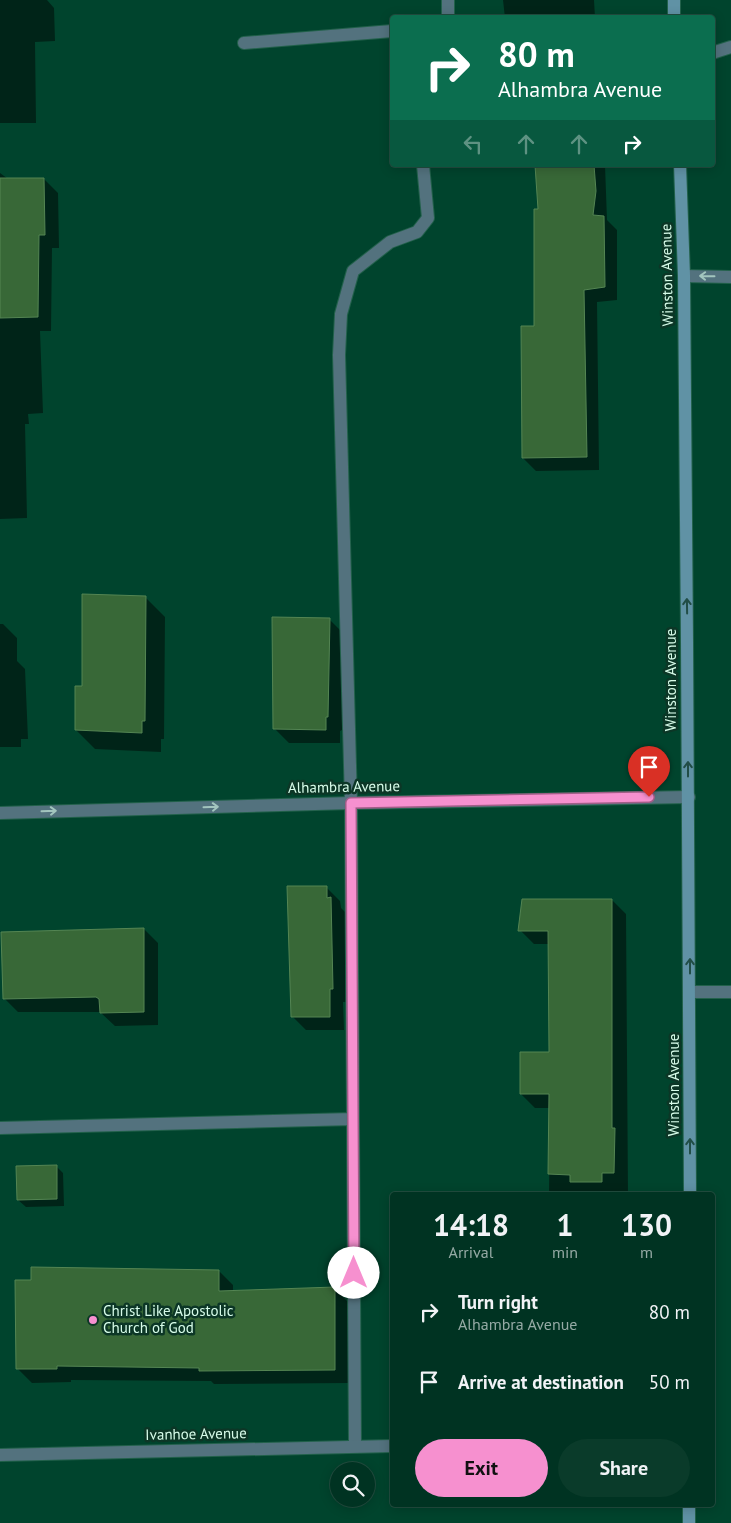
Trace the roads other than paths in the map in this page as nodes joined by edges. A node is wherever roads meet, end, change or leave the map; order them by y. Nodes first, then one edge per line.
1 (448, 0) edge
2 (674, 0) edge
3 (448, 15) edge
4 (674, 15) edge
5 (390, 31) edge
6 (244, 43) dead end
7 (731, 48) edge
8 (715, 52) edge
9 (423, 167) edge
10 (680, 167) edge
11 (684, 276) junction
12 (731, 277) edge
13 (689, 796) junction
14 (351, 803) junction
15 (0, 813) edge
16 (690, 992) junction
17 (731, 992) edge
18 (353, 1119) junction
19 (0, 1128) edge
20 (690, 1192) edge
21 (355, 1446) junction
22 (390, 1446) edge
23 (0, 1455) edge
24 (689, 1507) edge
25 (689, 1523) edge

1 - 3 street
2 - 4 street
5 - 6 street
7 - 8 street
9 - 14 street
10 - 11 street, Winston Avenue
12 -> 11 street
13 -> 11 street, Winston Avenue
13 - 14 street, Alhambra Avenue
16 -> 13 street, Winston Avenue
15 -> 14 street, Alhambra Avenue
14 - 18 street
16 - 17 street
20 -> 16 street, Winston Avenue
18 - 19 street
18 - 21 street
21 - 22 street, Ivanhoe Avenue
21 - 23 street, Ivanhoe Avenue
24 - 25 street

